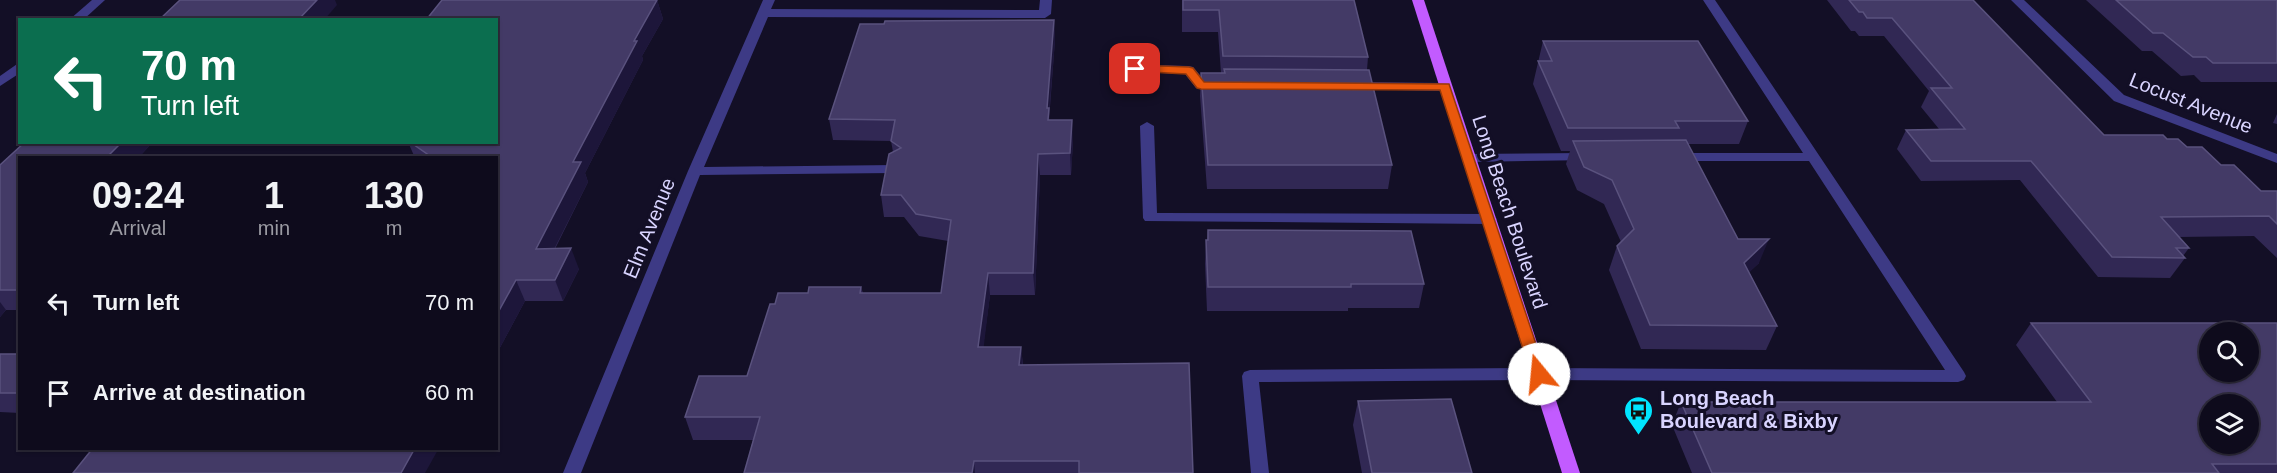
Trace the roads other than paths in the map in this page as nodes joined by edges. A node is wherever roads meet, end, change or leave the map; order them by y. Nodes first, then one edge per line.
1 (99, 0) edge
2 (848, 0) edge
3 (1046, 0) edge
4 (1418, 0) edge
5 (1709, 0) edge
6 (2017, 0) edge
7 (766, 6) edge
8 (844, 13) junction
9 (77, 18) edge
10 (18, 68) edge
11 (1117, 68) dead end
12 (0, 82) edge
13 (1237, 86) edge
14 (1344, 86) edge
15 (1445, 87) junction
16 (1147, 126) dead end
17 (1660, 157) edge
18 (1815, 157) junction
19 (1470, 158) junction
20 (1600, 158) edge
21 (2277, 159) edge
22 (895, 169) edge
23 (695, 171) junction
24 (1490, 219) junction
25 (1539, 374) junction
26 (572, 473) edge
27 (1260, 473) edge
28 (1571, 473) edge

1 - 9 street
2 - 8 street
3 - 8 street
4 - 15 main road, Long Beach Boulevard
5 - 18 street
6 - 21 street, Locust Avenue
7 - 8 street
7 - 23 street, Elm Avenue
10 - 12 street
11 - 13 street
14 - 15 street
15 - 19 main road, Long Beach Boulevard
16 - 24 street
17 - 18 street
18 - 25 street
19 - 20 street
19 - 24 main road, Long Beach Boulevard
22 - 23 street
23 - 26 street, Elm Avenue
24 - 25 main road, Long Beach Boulevard
25 - 27 street
25 - 28 main road, Long Beach Boulevard

